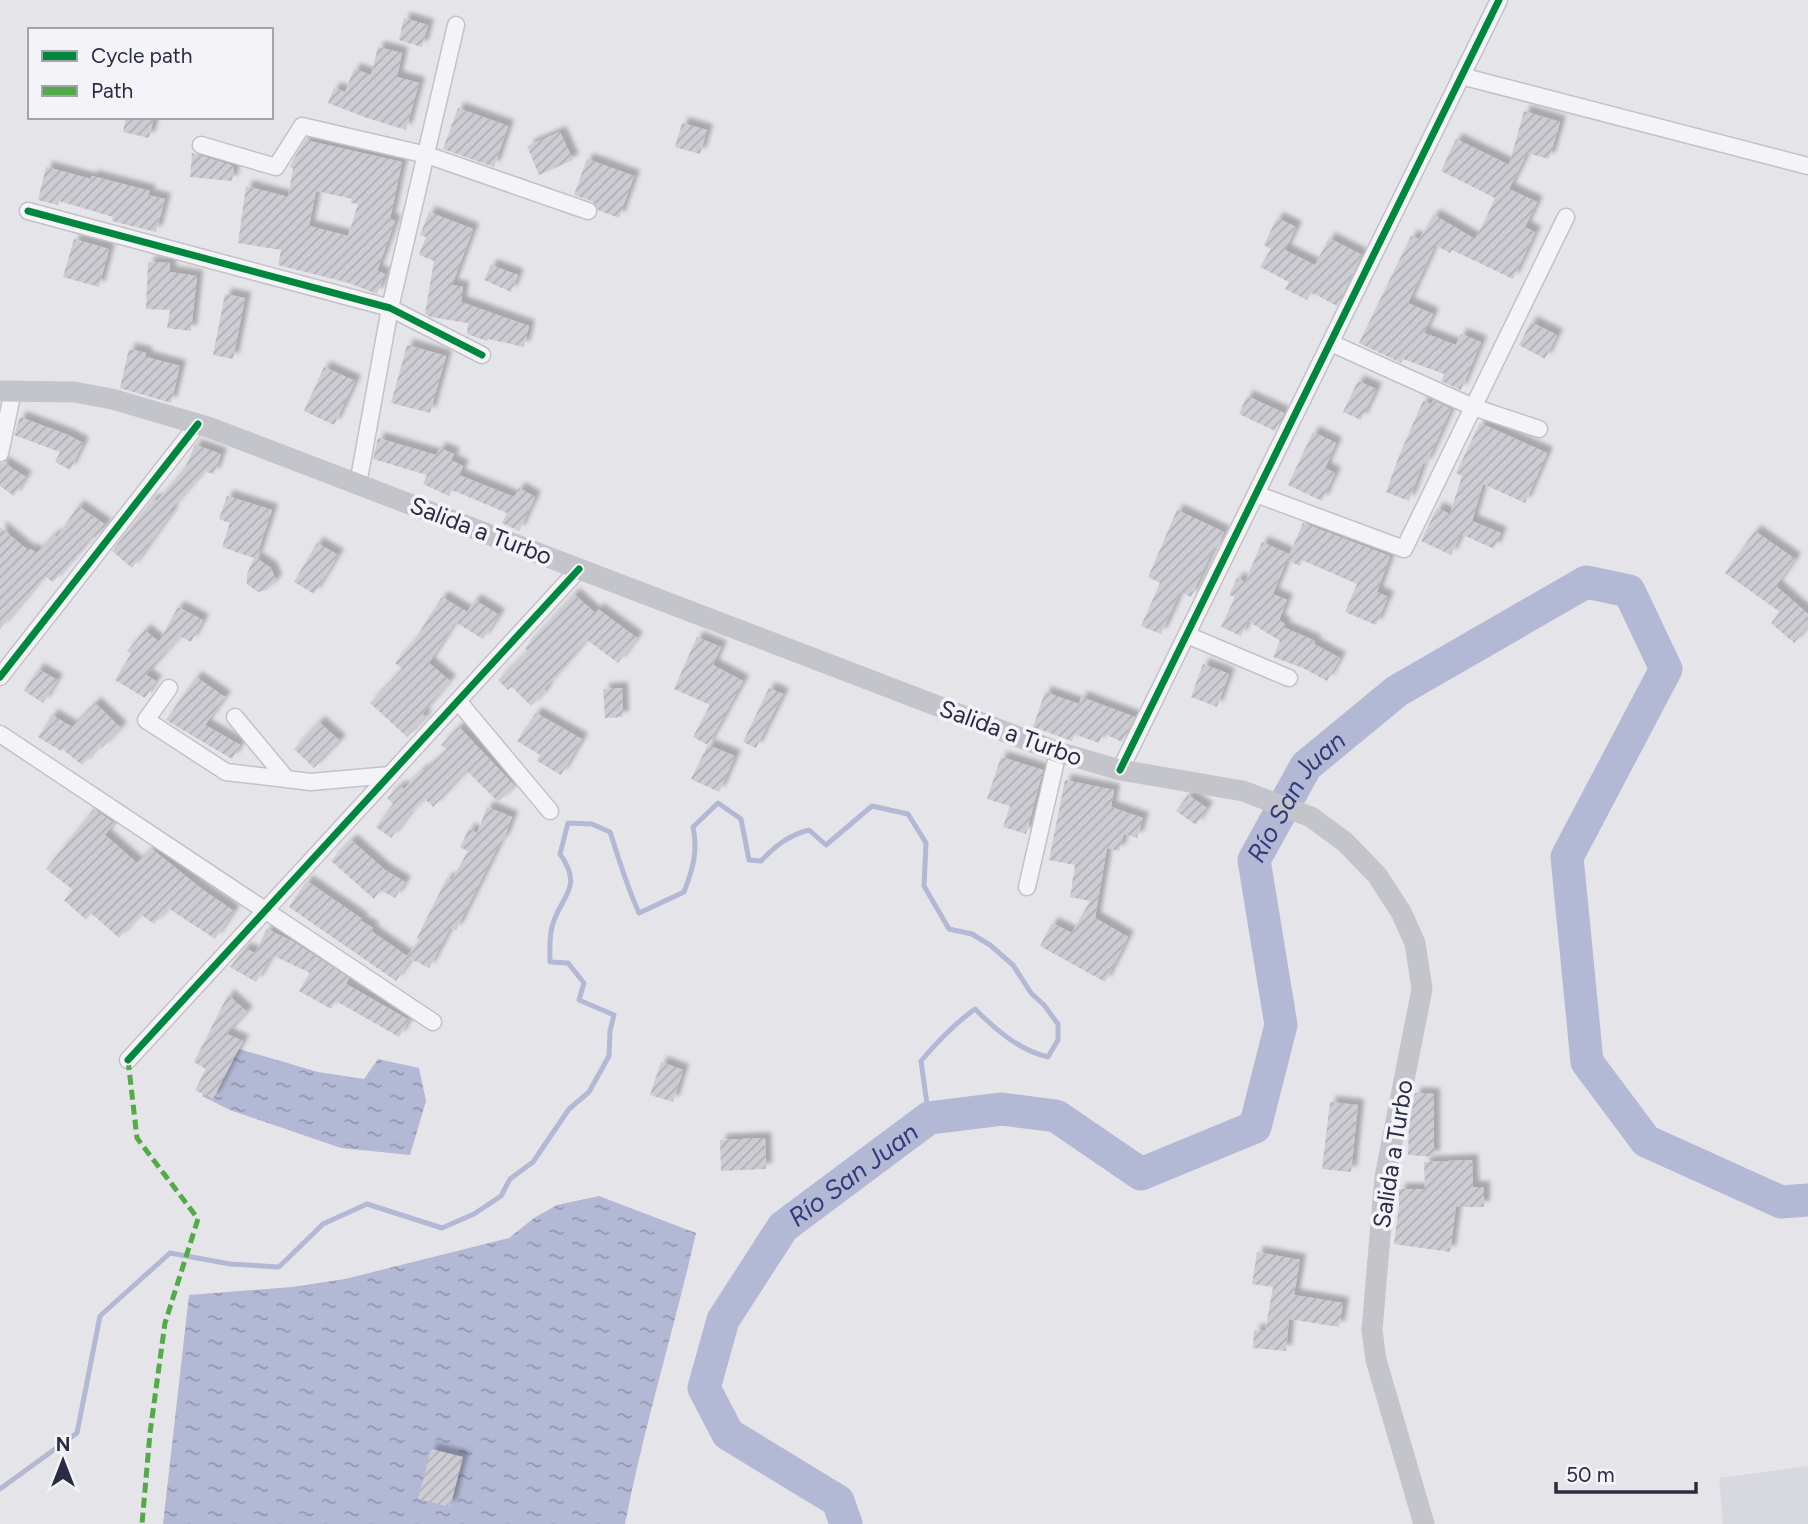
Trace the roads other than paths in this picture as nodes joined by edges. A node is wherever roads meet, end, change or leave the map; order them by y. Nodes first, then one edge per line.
1 (1499, 0) edge
2 (456, 25) dead end
3 (1461, 76) junction
4 (201, 145) dead end
5 (427, 155) junction
6 (1808, 166) edge
7 (28, 211) dead end
8 (588, 211) dead end
9 (1566, 217) dead end
10 (390, 308) junction
11 (1331, 343) junction
12 (482, 355) dead end
13 (6, 391) edge
14 (1473, 407) junction
15 (198, 424) junction
16 (1539, 429) dead end
17 (0, 453) edge
18 (358, 484) junction
19 (1256, 494) junction
20 (579, 569) junction
21 (1187, 635) junction
22 (0, 677) edge
23 (1289, 678) dead end
24 (169, 688) dead end
25 (458, 701) junction
26 (235, 717) dead end
27 (0, 733) edge
28 (1058, 752) junction
29 (1120, 770) junction
30 (390, 775) junction
31 (285, 778) junction
32 (550, 811) dead end
33 (1027, 887) dead end
34 (265, 910) junction
35 (433, 1021) dead end
36 (128, 1060) dead end
37 (1424, 1524) edge

1 - 3 street
2 - 5 street
3 - 6 street
3 - 11 street
4 - 5 street
5 - 8 street
5 - 10 street
7 - 10 street
9 - 14 street
10 - 12 street
10 - 18 street
11 - 14 street
11 - 19 street
13 - 15 main road, Salida a Turbo
13 - 17 street
14 - 16 street
14 - 19 street
15 - 18 main road, Salida a Turbo
15 - 22 street
18 - 20 main road, Salida a Turbo
19 - 21 street
20 - 25 street
20 - 28 main road, Salida a Turbo
21 - 23 street
21 - 29 street
24 - 31 street
25 - 30 street
25 - 32 street
26 - 31 street
27 - 34 street
28 - 29 main road, Salida a Turbo
28 - 33 street
29 - 37 main road, Salida a Turbo
30 - 31 street
30 - 34 street
34 - 35 street
34 - 36 street

